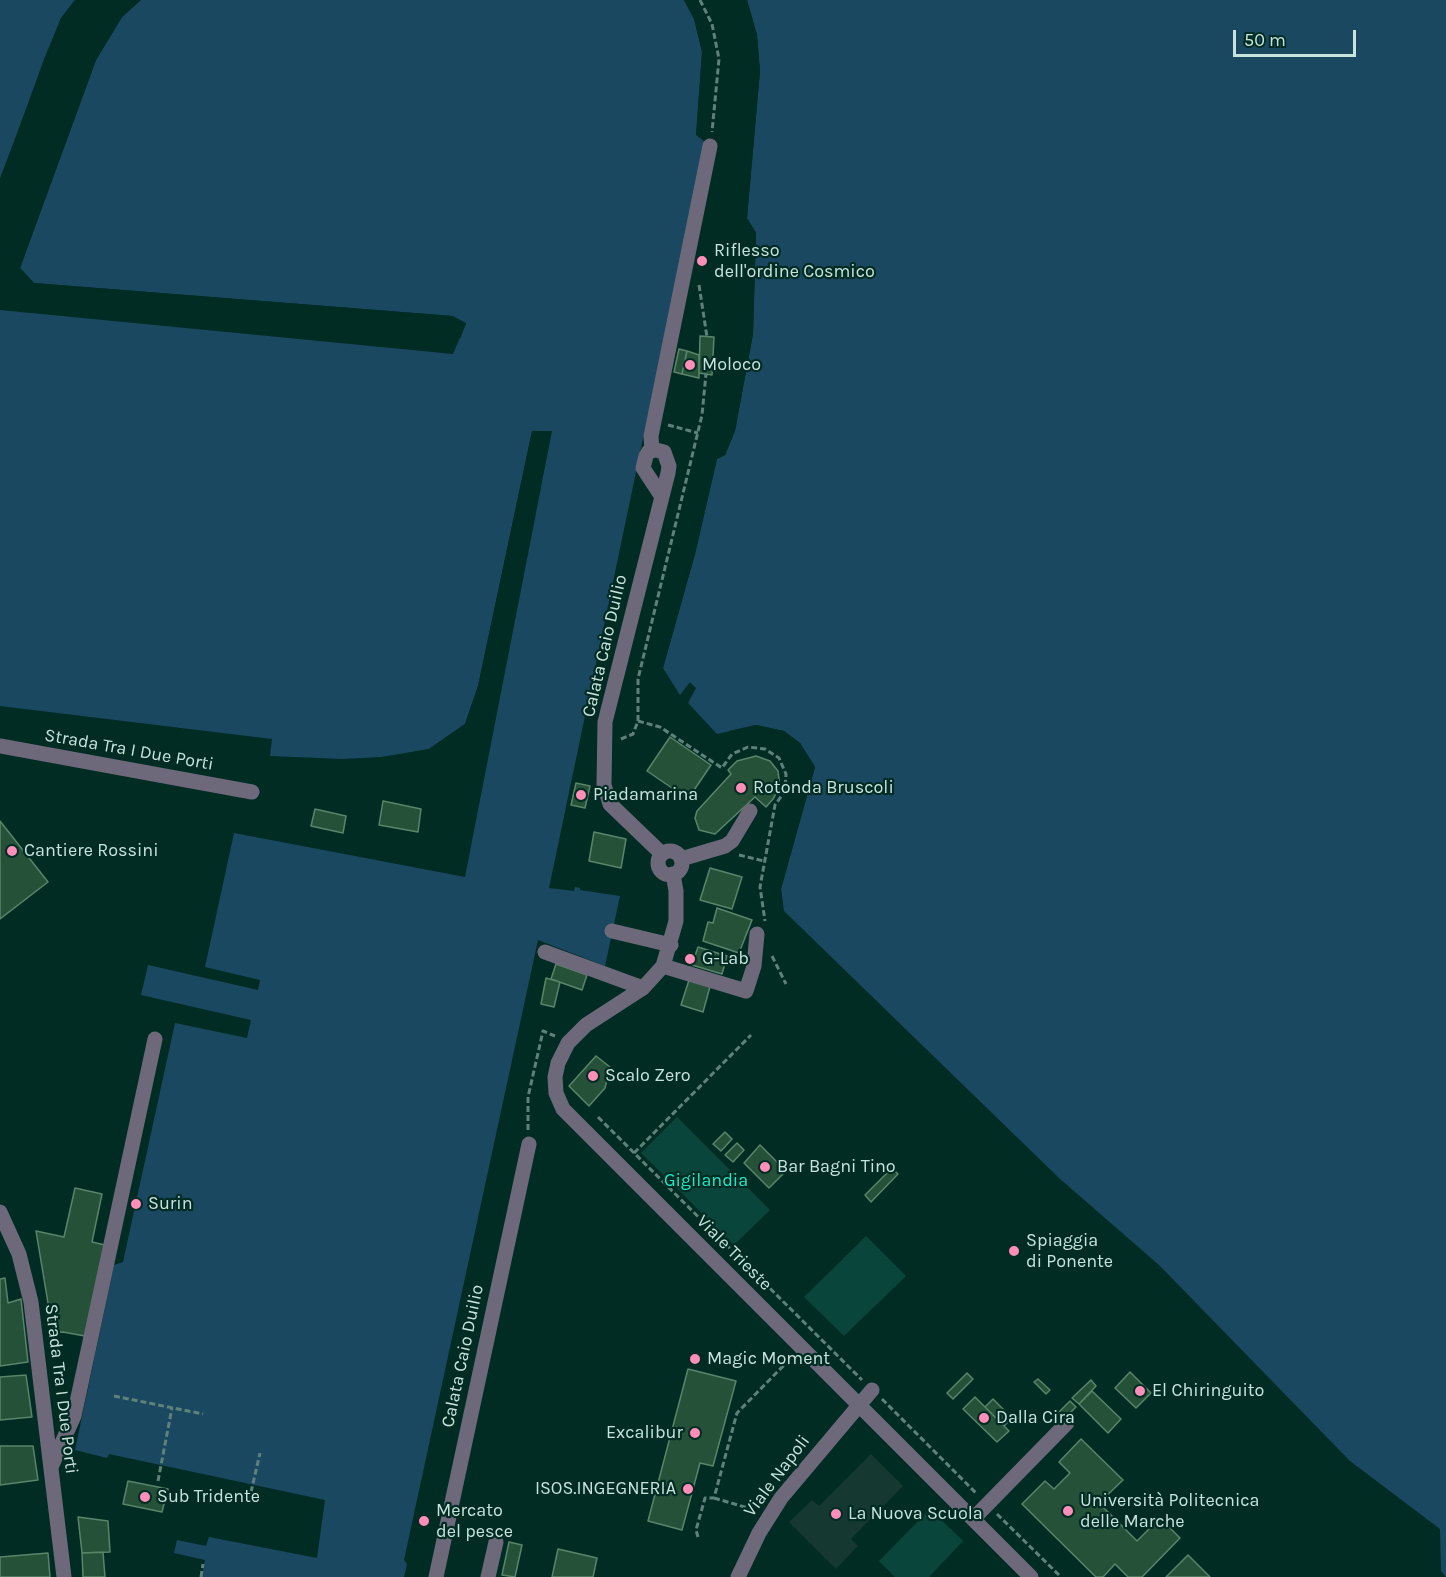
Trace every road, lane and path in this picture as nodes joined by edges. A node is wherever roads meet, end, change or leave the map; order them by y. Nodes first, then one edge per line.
1 (700, 0) edge
2 (710, 146) joint
3 (697, 274) dead end
4 (707, 337) dead end
5 (706, 374) dead end
6 (654, 422) junction
7 (698, 433) junction
8 (652, 450) junction
9 (662, 497) junction
10 (605, 745) junction
11 (0, 746) edge
12 (252, 792) dead end
13 (750, 811) dead end
14 (725, 846) junction
15 (662, 854) junction
16 (681, 859) junction
17 (764, 861) dead end
18 (673, 874) junction
19 (612, 931) dead end
20 (757, 934) dead end
21 (671, 945) junction
22 (545, 952) dead end
23 (663, 966) junction
24 (644, 988) junction
25 (751, 1035) dead end
26 (155, 1039) dead end
27 (568, 1044) junction
28 (598, 1117) dead end
29 (529, 1144) joint
30 (634, 1153) junction
31 (0, 1212) edge
32 (792, 1357) dead end
33 (873, 1390) junction
34 (114, 1396) dead end
35 (858, 1405) junction
36 (172, 1408) junction
37 (203, 1414) dead end
38 (1067, 1424) dead end
39 (260, 1453) dead end
40 (52, 1465) junction
41 (158, 1481) dead end
42 (714, 1498) junction
43 (249, 1501) dead end
44 (987, 1504) junction
45 (769, 1518) junction
46 (973, 1519) junction
47 (698, 1538) dead end
48 (496, 1542) dead end
49 (203, 1564) dead end
50 (64, 1577) edge
51 (201, 1577) edge
52 (436, 1577) edge
53 (488, 1577) edge
54 (738, 1577) edge
55 (1031, 1577) edge
56 (1060, 1577) edge

1 - 2 path
2 - 6 street
3 - 4 path
5 - 7 path
6 - 7 path
6 - 8 street
7 - 10 path
8 - 9 street
8 - 9 street, Calata Caio Duilio
9 - 10 street, Calata Caio Duilio
10 - 15 street, Calata Caio Duilio
11 - 12 street, Strada Tra I Due Porti
13 - 14 street
14 - 16 street
14 - 17 path
15 - 16 street
15 - 18 street, Viale Trieste
16 - 18 street
18 - 21 street, Viale Trieste
19 - 21 street
20 - 23 street
21 - 23 street, Viale Trieste
22 - 24 street
23 - 24 street, Viale Trieste
24 - 27 street, Viale Trieste
25 - 30 path
26 - 40 street
27 - 29 path
27 - 35 street, Viale Trieste
28 - 30 path
29 - 52 street, Calata Caio Duilio
30 - 33 path
31 - 40 street, Strada Tra I Due Porti
32 - 42 path
33 - 35 street, Viale Napoli
33 - 44 path
34 - 36 path
35 - 45 street, Viale Napoli
35 - 46 street, Viale Trieste
36 - 37 path
36 - 41 path
38 - 44 street
39 - 43 path
40 - 50 street, Strada Tra I Due Porti
42 - 45 path
42 - 47 path
44 - 46 street
44 - 56 path
45 - 54 street, Viale Napoli
46 - 55 street, Viale Trieste
48 - 53 street
49 - 51 path

